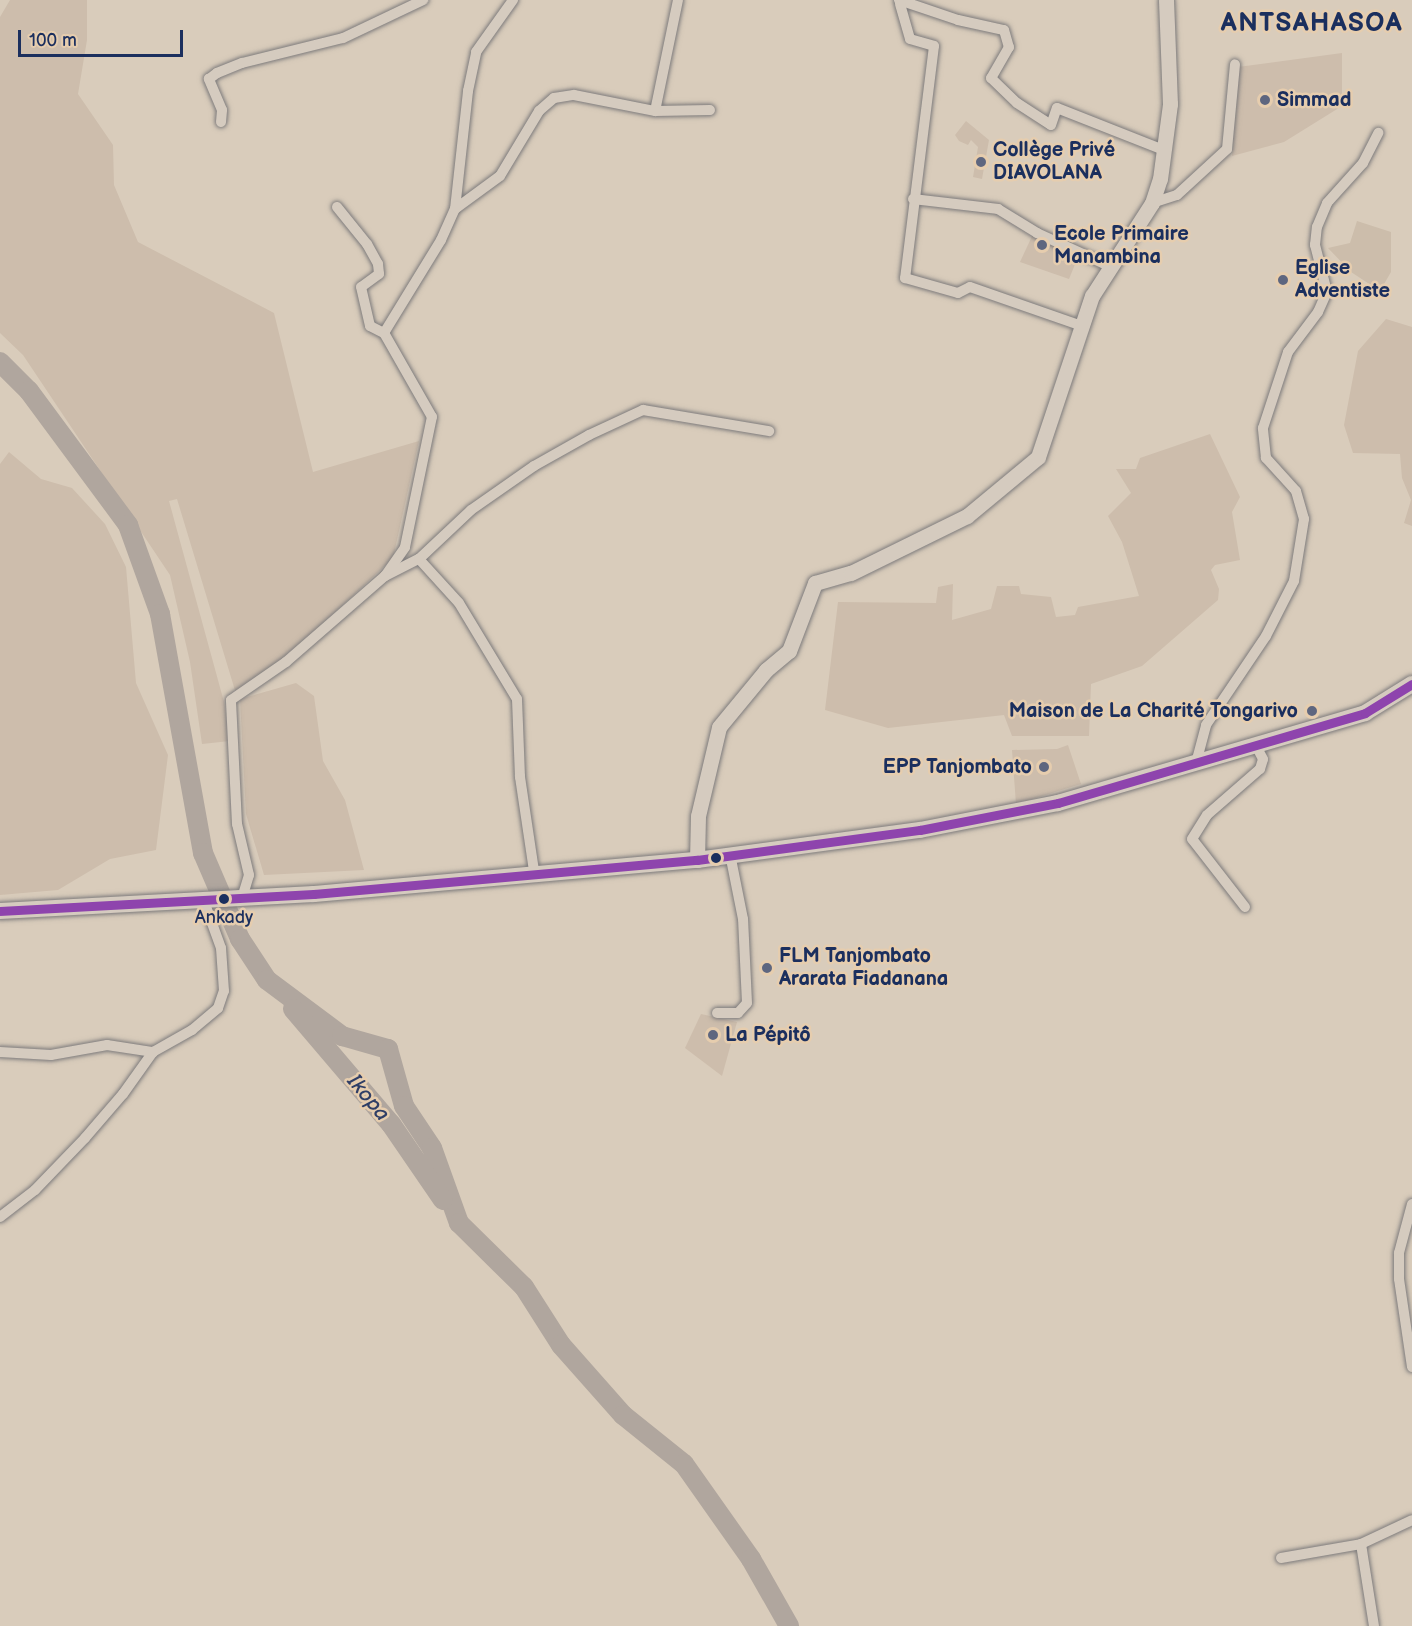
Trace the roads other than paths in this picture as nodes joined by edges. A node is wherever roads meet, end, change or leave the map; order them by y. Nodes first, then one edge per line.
1 (423, 0) edge
2 (513, 0) edge
3 (678, 0) edge
4 (1166, 0) edge
5 (899, 2) edge
6 (1235, 64) dead end
7 (710, 110) dead end
8 (655, 111) junction
9 (221, 122) dead end
10 (1378, 133) dead end
11 (1166, 152) junction
12 (914, 198) junction
13 (1152, 203) junction
14 (336, 207) dead end
15 (455, 209) junction
16 (1108, 266) junction
17 (1082, 326) junction
18 (384, 333) junction
19 (769, 431) dead end
20 (419, 559) junction
21 (385, 576) junction
22 (1411, 687) edge
23 (1256, 746) junction
24 (1196, 763) junction
25 (730, 854) junction
26 (697, 860) junction
27 (534, 871) junction
28 (242, 898) junction
29 (204, 901) junction
30 (1245, 907) dead end
31 (0, 911) edge
32 (717, 1013) dead end
33 (0, 1052) edge
34 (153, 1052) junction
35 (1412, 1204) edge
36 (0, 1217) edge
37 (1412, 1367) edge
38 (1412, 1520) edge
39 (1361, 1544) junction
40 (1281, 1558) dead end
41 (1374, 1626) edge

1 - 9 street
2 - 15 street
3 - 8 street
4 - 11 street
5 - 11 street
5 - 12 street
6 - 13 street
7 - 8 street
8 - 15 street
10 - 24 street
11 - 13 street
12 - 16 street
12 - 17 street
13 - 16 street
14 - 18 street
15 - 18 street
16 - 17 street
17 - 26 street
18 - 21 street
19 - 20 street
20 - 21 street
20 - 27 street
21 - 28 street
22 - 23 main road
23 - 24 main road
23 - 30 street
24 - 25 main road
25 - 26 main road
25 - 32 street
26 - 27 main road
27 - 28 main road
28 - 29 main road
29 - 31 main road
29 - 34 street
33 - 34 street
34 - 36 street
35 - 37 street
38 - 39 street
39 - 40 street
39 - 41 street

